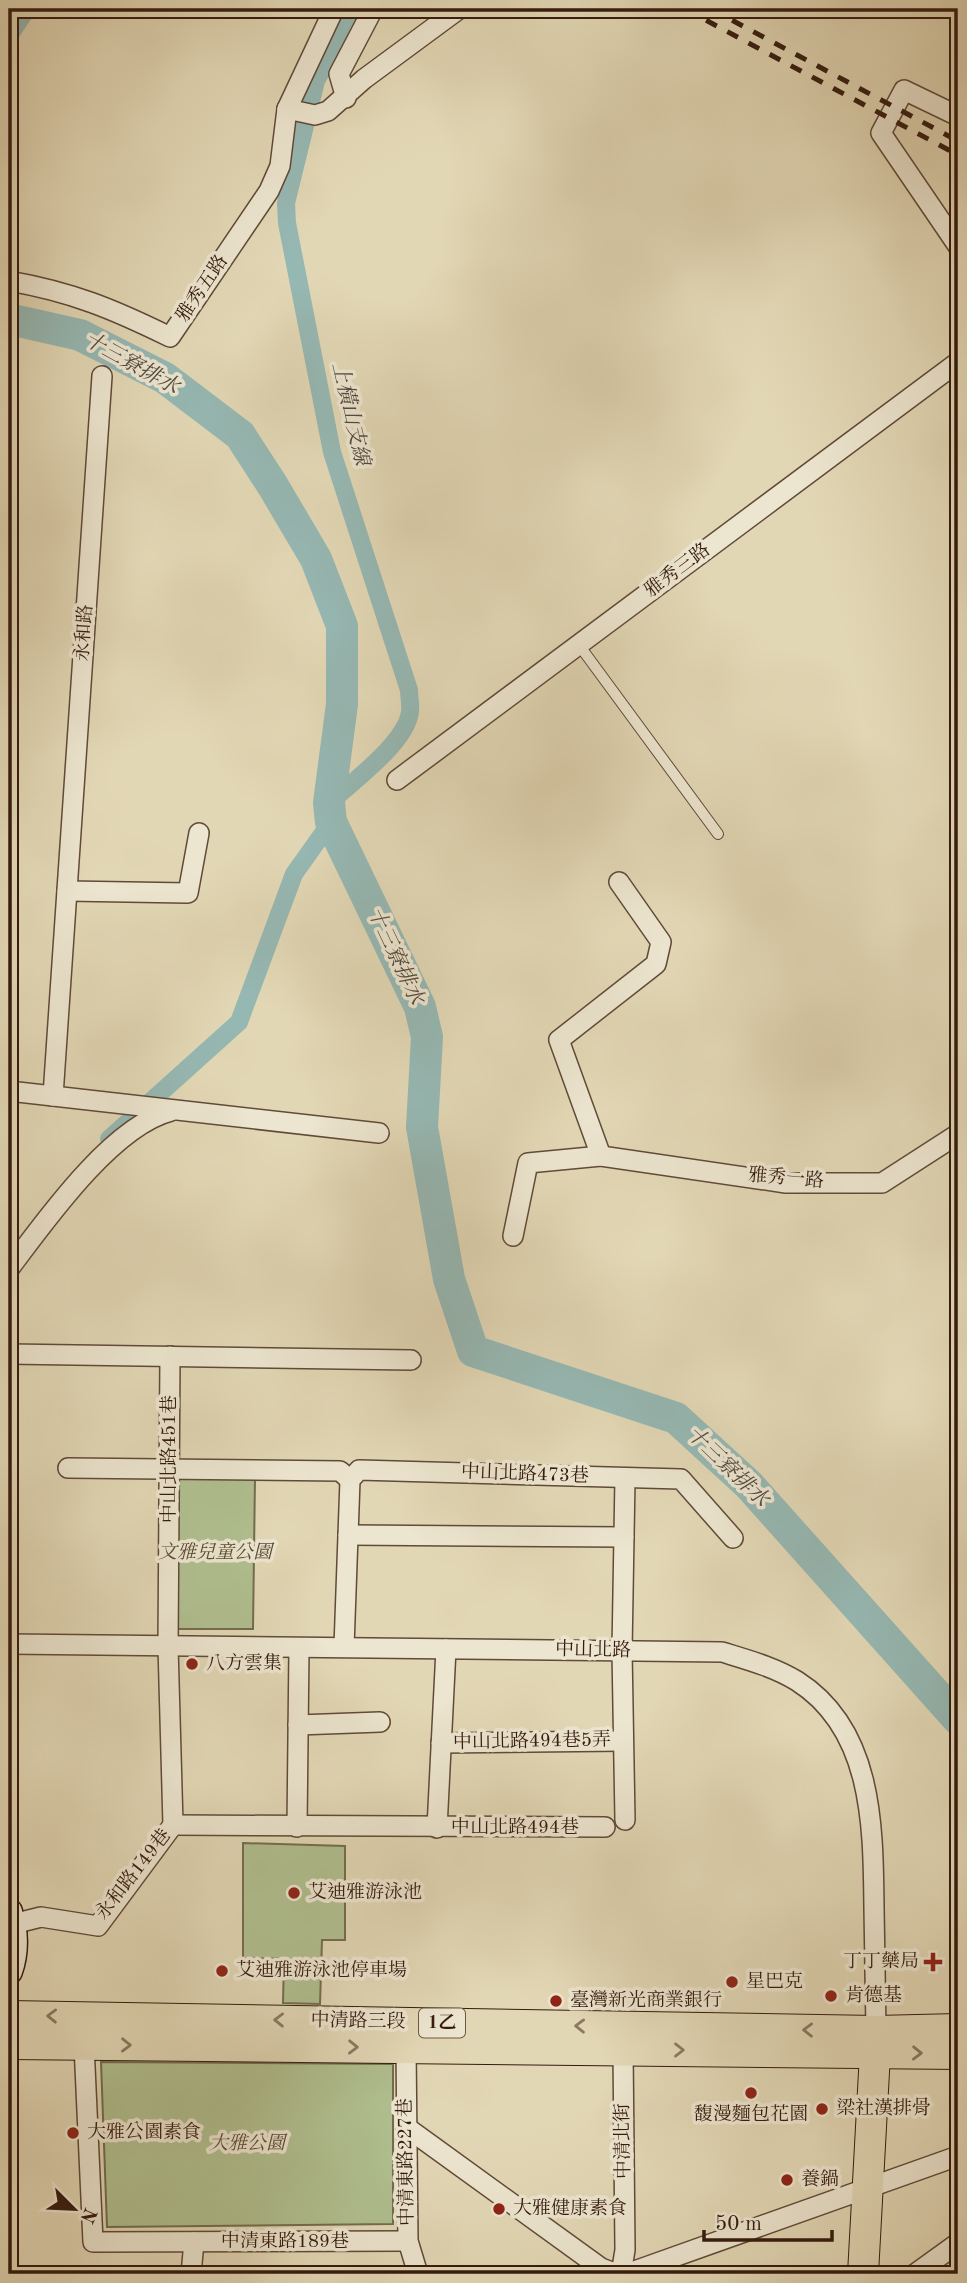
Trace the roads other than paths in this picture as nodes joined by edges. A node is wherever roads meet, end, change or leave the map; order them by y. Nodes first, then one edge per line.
1 (334, 9) edge
2 (373, 9) edge
3 (459, 9) edge
4 (346, 98) junction
5 (301, 112) junction
6 (958, 116) edge
7 (958, 246) edge
8 (9, 281) edge
9 (958, 362) edge
10 (102, 376) dead end
11 (579, 645) junction
12 (397, 780) dead end
13 (199, 833) dead end
14 (718, 834) dead end
15 (619, 882) dead end
16 (67, 891) junction
17 (9, 1091) edge
18 (53, 1096) junction
19 (175, 1110) junction
20 (379, 1133) dead end
21 (958, 1134) edge
22 (601, 1156) junction
23 (513, 1236) dead end
24 (9, 1269) edge
25 (9, 1354) edge
26 (170, 1356) junction
27 (411, 1360) dead end
28 (68, 1468) dead end
29 (171, 1468) junction
30 (625, 1478) junction
31 (350, 1480) junction
32 (348, 1535) junction
33 (624, 1537) junction
34 (733, 1538) dead end
35 (9, 1644) edge
36 (168, 1646) junction
37 (344, 1647) junction
38 (299, 1648) junction
39 (446, 1649) junction
40 (622, 1651) junction
41 (380, 1722) dead end
42 (299, 1724) junction
43 (624, 1741) junction
44 (441, 1743) junction
45 (625, 1820) dead end
46 (173, 1825) junction
47 (298, 1827) junction
48 (605, 1828) dead end
49 (437, 1829) junction
50 (11, 1918) edge
51 (9, 1970) edge
52 (9, 2016) edge
53 (958, 2029) edge
54 (876, 2041) junction
55 (9, 2044) edge
56 (84, 2045) junction
57 (405, 2048) junction
58 (623, 2050) junction
59 (958, 2054) edge
60 (407, 2127) junction
61 (958, 2157) edge
62 (868, 2188) junction
63 (408, 2241) junction
64 (194, 2242) junction
65 (958, 2243) edge
66 (191, 2274) edge
67 (418, 2274) edge
68 (621, 2274) edge
69 (863, 2274) edge
70 (915, 2274) edge

1 - 5 street
2 - 4 street
3 - 4 street
4 - 5 street
5 - 8 street, 雅秀五路
6 - 7 street
9 - 11 street, 雅秀三路
10 - 16 street, 永和路
11 - 12 street, 雅秀三路
11 - 14 lane
13 - 16 street
15 - 22 street
16 - 18 street, 永和路
17 - 18 street
18 - 19 street
19 - 20 street
19 - 24 street
21 - 22 street, 雅秀一路
22 - 23 street, 雅秀一路
25 - 26 street
26 - 27 street
26 - 29 street, 中山北路451巷
28 - 29 street
29 - 31 street
29 - 36 street, 中山北路451巷
30 - 31 street, 中山北路473巷
30 - 33 street
30 - 34 street, 中山北路473巷
31 - 32 street
32 - 33 street
32 - 37 street
33 - 40 street
35 - 36 street, 中山北路
36 - 38 street, 中山北路
36 - 46 street, 中山北路451巷
37 - 38 street, 中山北路
37 - 39 street, 中山北路
38 - 42 street
39 - 40 street, 中山北路
39 - 44 street, 中山北路494巷
40 - 43 street
40 - 54 street, 中山北路
41 - 42 street
42 - 47 street
43 - 44 street, 中山北路494巷5弄
43 - 45 street
44 - 49 street, 中山北路494巷
46 - 47 street, 永和路149巷
46 - 50 street, 永和路149巷
47 - 49 street, 永和路149巷
48 - 49 street, 中山北路494巷
50 - 51 main road
54 -> 52 main road, 中清路三段 / 1乙
53 - 54 main road
58 -> 54 main road, 中清路三段 / 1乙
54 -> 59 main road
54 - 62 main road
55 - 56 main road, 中清路三段 / 1乙
56 -> 57 main road, 中清路三段 / 1乙
56 - 64 street
57 - 58 main road, 中清路三段 / 1乙
57 - 60 street, 中清東路227巷
58 - 68 street, 中清北街
60 - 63 street, 中清東路227巷
60 - 68 street
61 - 62 street
62 - 68 street
62 - 69 main road
63 - 64 street, 中清東路189巷
63 - 67 street, 中清東路227巷
64 - 66 street, 中清東路189巷
65 - 70 street

